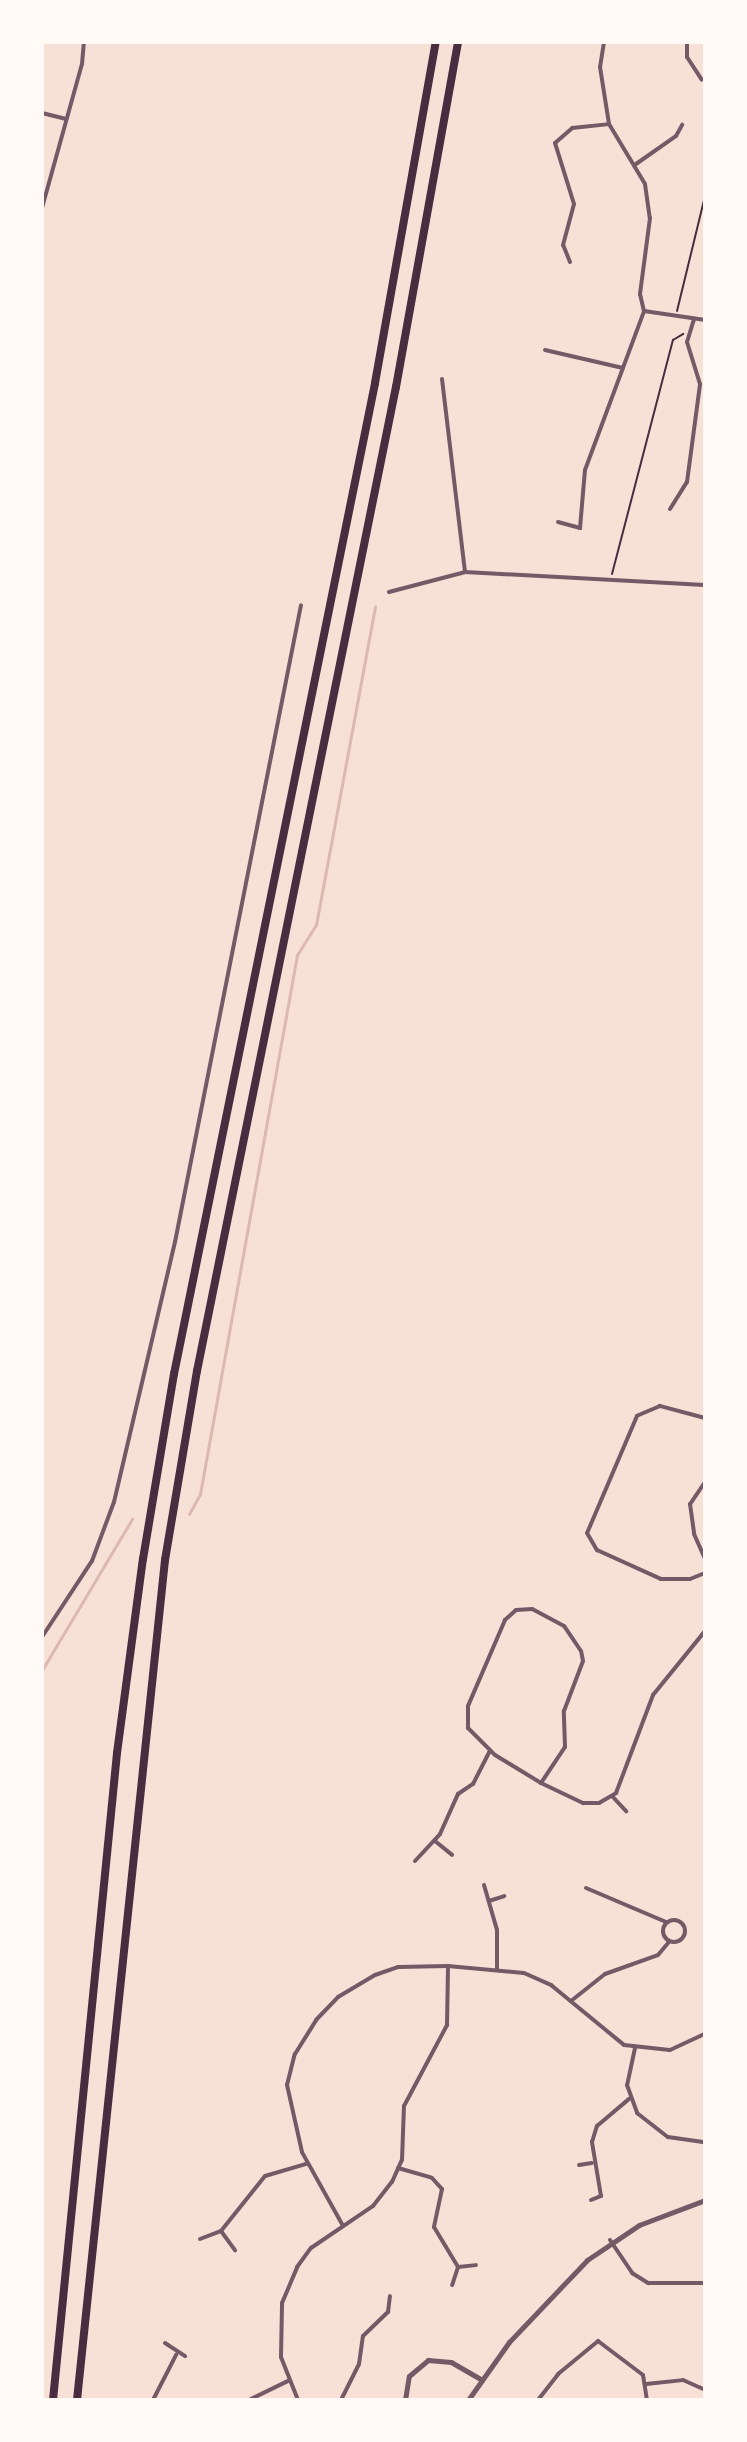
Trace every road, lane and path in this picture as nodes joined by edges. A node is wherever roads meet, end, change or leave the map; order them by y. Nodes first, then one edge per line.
1 (84, 42) edge
2 (436, 42) edge
3 (458, 42) edge
4 (604, 42) edge
5 (687, 42) edge
6 (702, 80) dead end
7 (42, 113) edge
8 (66, 119) junction
9 (609, 124) junction
10 (682, 125) dead end
11 (636, 164) junction
12 (705, 196) edge
13 (42, 208) edge
14 (570, 262) dead end
15 (644, 311) junction
16 (676, 316) junction
17 (694, 319) junction
18 (705, 320) edge
19 (691, 329) junction
20 (545, 350) dead end
21 (623, 368) junction
22 (442, 379) dead end
23 (670, 509) dead end
24 (558, 522) dead end
25 (465, 572) junction
26 (611, 580) junction
27 (705, 585) edge
28 (389, 592) dead end
29 (301, 605) dead end
30 (705, 1418) edge
31 (705, 1482) edge
32 (705, 1559) edge
33 (705, 1573) edge
34 (705, 1631) edge
35 (42, 1637) edge
36 (490, 1751) junction
37 (541, 1783) junction
38 (612, 1796) junction
39 (626, 1811) dead end
40 (435, 1841) junction
41 (452, 1855) dead end
42 (415, 1861) dead end
43 (484, 1885) dead end
44 (586, 1888) dead end
45 (504, 1896) dead end
46 (489, 1901) junction
47 (666, 1922) junction
48 (669, 1942) junction
49 (448, 1966) junction
50 (497, 1970) junction
51 (571, 2002) junction
52 (705, 2034) edge
53 (635, 2048) junction
54 (629, 2099) junction
55 (705, 2142) edge
56 (593, 2162) junction
57 (306, 2164) junction
58 (579, 2165) dead end
59 (398, 2168) junction
60 (591, 2200) dead end
61 (705, 2200) edge
62 (342, 2224) junction
63 (221, 2231) junction
64 (200, 2239) dead end
65 (610, 2240) junction
66 (235, 2250) dead end
67 (476, 2265) dead end
68 (458, 2267) junction
69 (705, 2283) edge
70 (452, 2285) dead end
71 (390, 2296) dead end
72 (165, 2343) dead end
73 (176, 2355) junction
74 (185, 2356) dead end
75 (482, 2380) junction
76 (288, 2381) junction
77 (645, 2385) junction
78 (705, 2390) edge
79 (53, 2400) edge
80 (77, 2400) edge
81 (153, 2400) edge
82 (249, 2400) edge
83 (298, 2400) edge
84 (341, 2400) edge
85 (405, 2400) edge
86 (468, 2400) edge
87 (538, 2400) edge
88 (647, 2400) edge

1 - 8 street
2 - 79 highway
3 - 80 highway
4 - 9 street
5 - 6 street
7 - 8 street
8 - 13 street
9 - 11 street
9 - 14 street
10 - 11 street
11 - 15 street
12 - 16 path
15 - 16 street
15 - 21 street
16 - 17 street
17 - 18 street
17 - 19 street
19 - 23 street
19 - 26 path
20 - 21 street
21 - 24 street
22 - 25 street
25 - 26 street
25 - 28 street
26 - 27 street
29 - 35 street
30 - 33 street
31 - 32 street
34 - 38 street
36 - 37 street
36 - 37 street
36 - 40 street
37 - 38 street
38 - 39 street
40 - 41 street
40 - 42 street
43 - 46 street
44 - 47 street
45 - 46 street
46 - 50 street
47 - 48 street
47 - 48 street
48 - 51 street
49 - 50 street
49 - 57 street
49 - 59 street
50 - 51 street
51 - 53 street
52 - 53 street
53 - 54 street
54 - 55 street
54 - 56 street
56 - 58 street
56 - 60 street
57 - 62 street
57 - 63 street
59 - 62 street
59 - 68 street
61 - 65 street
62 - 76 street
63 - 64 street
63 - 66 street
65 - 69 street
65 - 75 street
67 - 68 street
68 - 70 street
71 - 84 street
72 - 73 street
73 - 74 street
73 - 81 street
75 - 85 street
75 - 86 street
76 - 82 street
76 - 83 street
77 - 78 street
77 - 87 street
77 - 88 street

